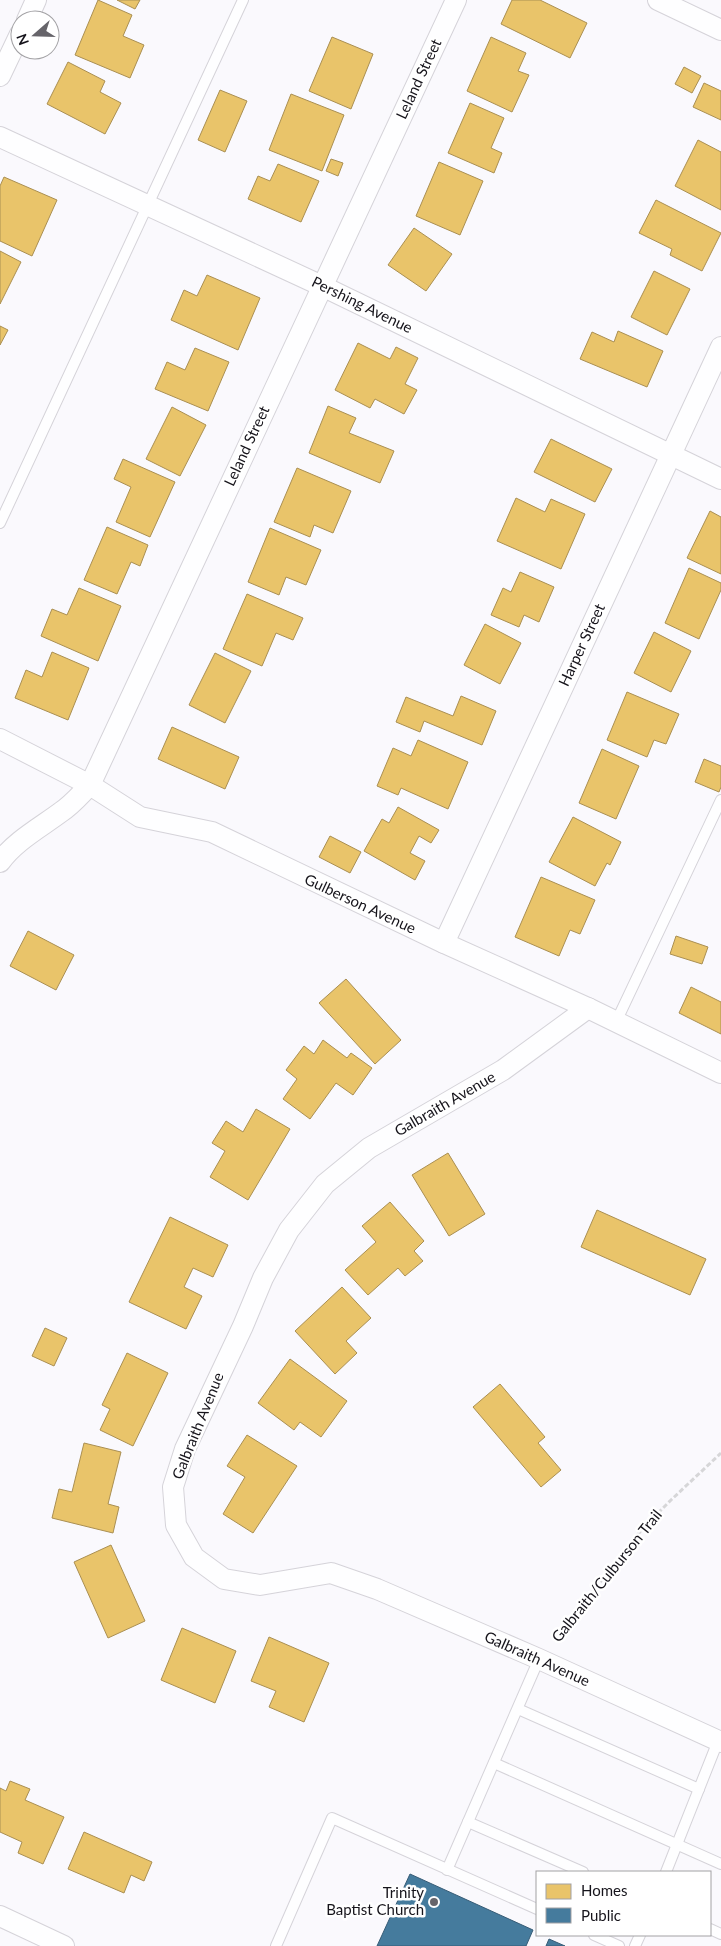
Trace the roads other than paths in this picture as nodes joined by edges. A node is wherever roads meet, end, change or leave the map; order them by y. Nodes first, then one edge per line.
1 (243, 0) edge
2 (456, 0) edge
3 (658, 0) edge
4 (721, 30) edge
5 (10, 55) edge
6 (0, 76) edge
7 (0, 136) edge
8 (148, 205) junction
9 (322, 286) junction
10 (721, 347) edge
11 (670, 455) junction
12 (721, 479) edge
13 (0, 522) edge
14 (0, 739) edge
15 (90, 784) junction
16 (721, 800) edge
17 (0, 862) edge
18 (444, 943) junction
19 (588, 1008) junction
20 (616, 1022) junction
21 (721, 1073) edge
22 (540, 1659) junction
23 (518, 1709) junction
24 (719, 1741) edge
25 (494, 1763) junction
26 (699, 1790) junction
27 (468, 1822) junction
28 (677, 1844) junction
29 (721, 1864) edge
30 (567, 1869) edge
31 (447, 1870) junction
32 (666, 1871) edge
33 (536, 1910) edge
34 (0, 1916) edge
35 (596, 1936) edge
36 (64, 1946) edge
37 (276, 1946) edge
38 (619, 1946) edge

1 - 8 lane
2 - 9 street, Leland Street
3 - 4 street
5 - 6 street
7 - 8 street, Pershing Avenue
8 - 9 street, Pershing Avenue
8 - 13 lane
9 - 11 street, Pershing Avenue
9 - 15 street, Leland Street
10 - 11 street, Harper Street
11 - 12 street, Pershing Avenue
11 - 18 street, Harper Street
14 - 15 street, Gulberson Avenue
15 - 17 street, Leland Street
15 - 18 street, Gulberson Avenue
16 - 20 lane
18 - 19 street, Gulberson Avenue
19 - 20 street, Gulberson Avenue
19 - 22 street, Galbraith Avenue
20 - 21 street, Gulberson Avenue
22 - 23 lane
22 - 24 street, Galbraith Avenue
23 - 25 lane
23 - 26 lane
24 - 26 lane
25 - 27 lane
25 - 28 lane
26 - 28 lane
27 - 30 lane
27 - 31 lane
28 - 29 lane
28 - 32 lane
31 - 33 lane
31 - 37 lane
34 - 36 street
35 - 38 lane

